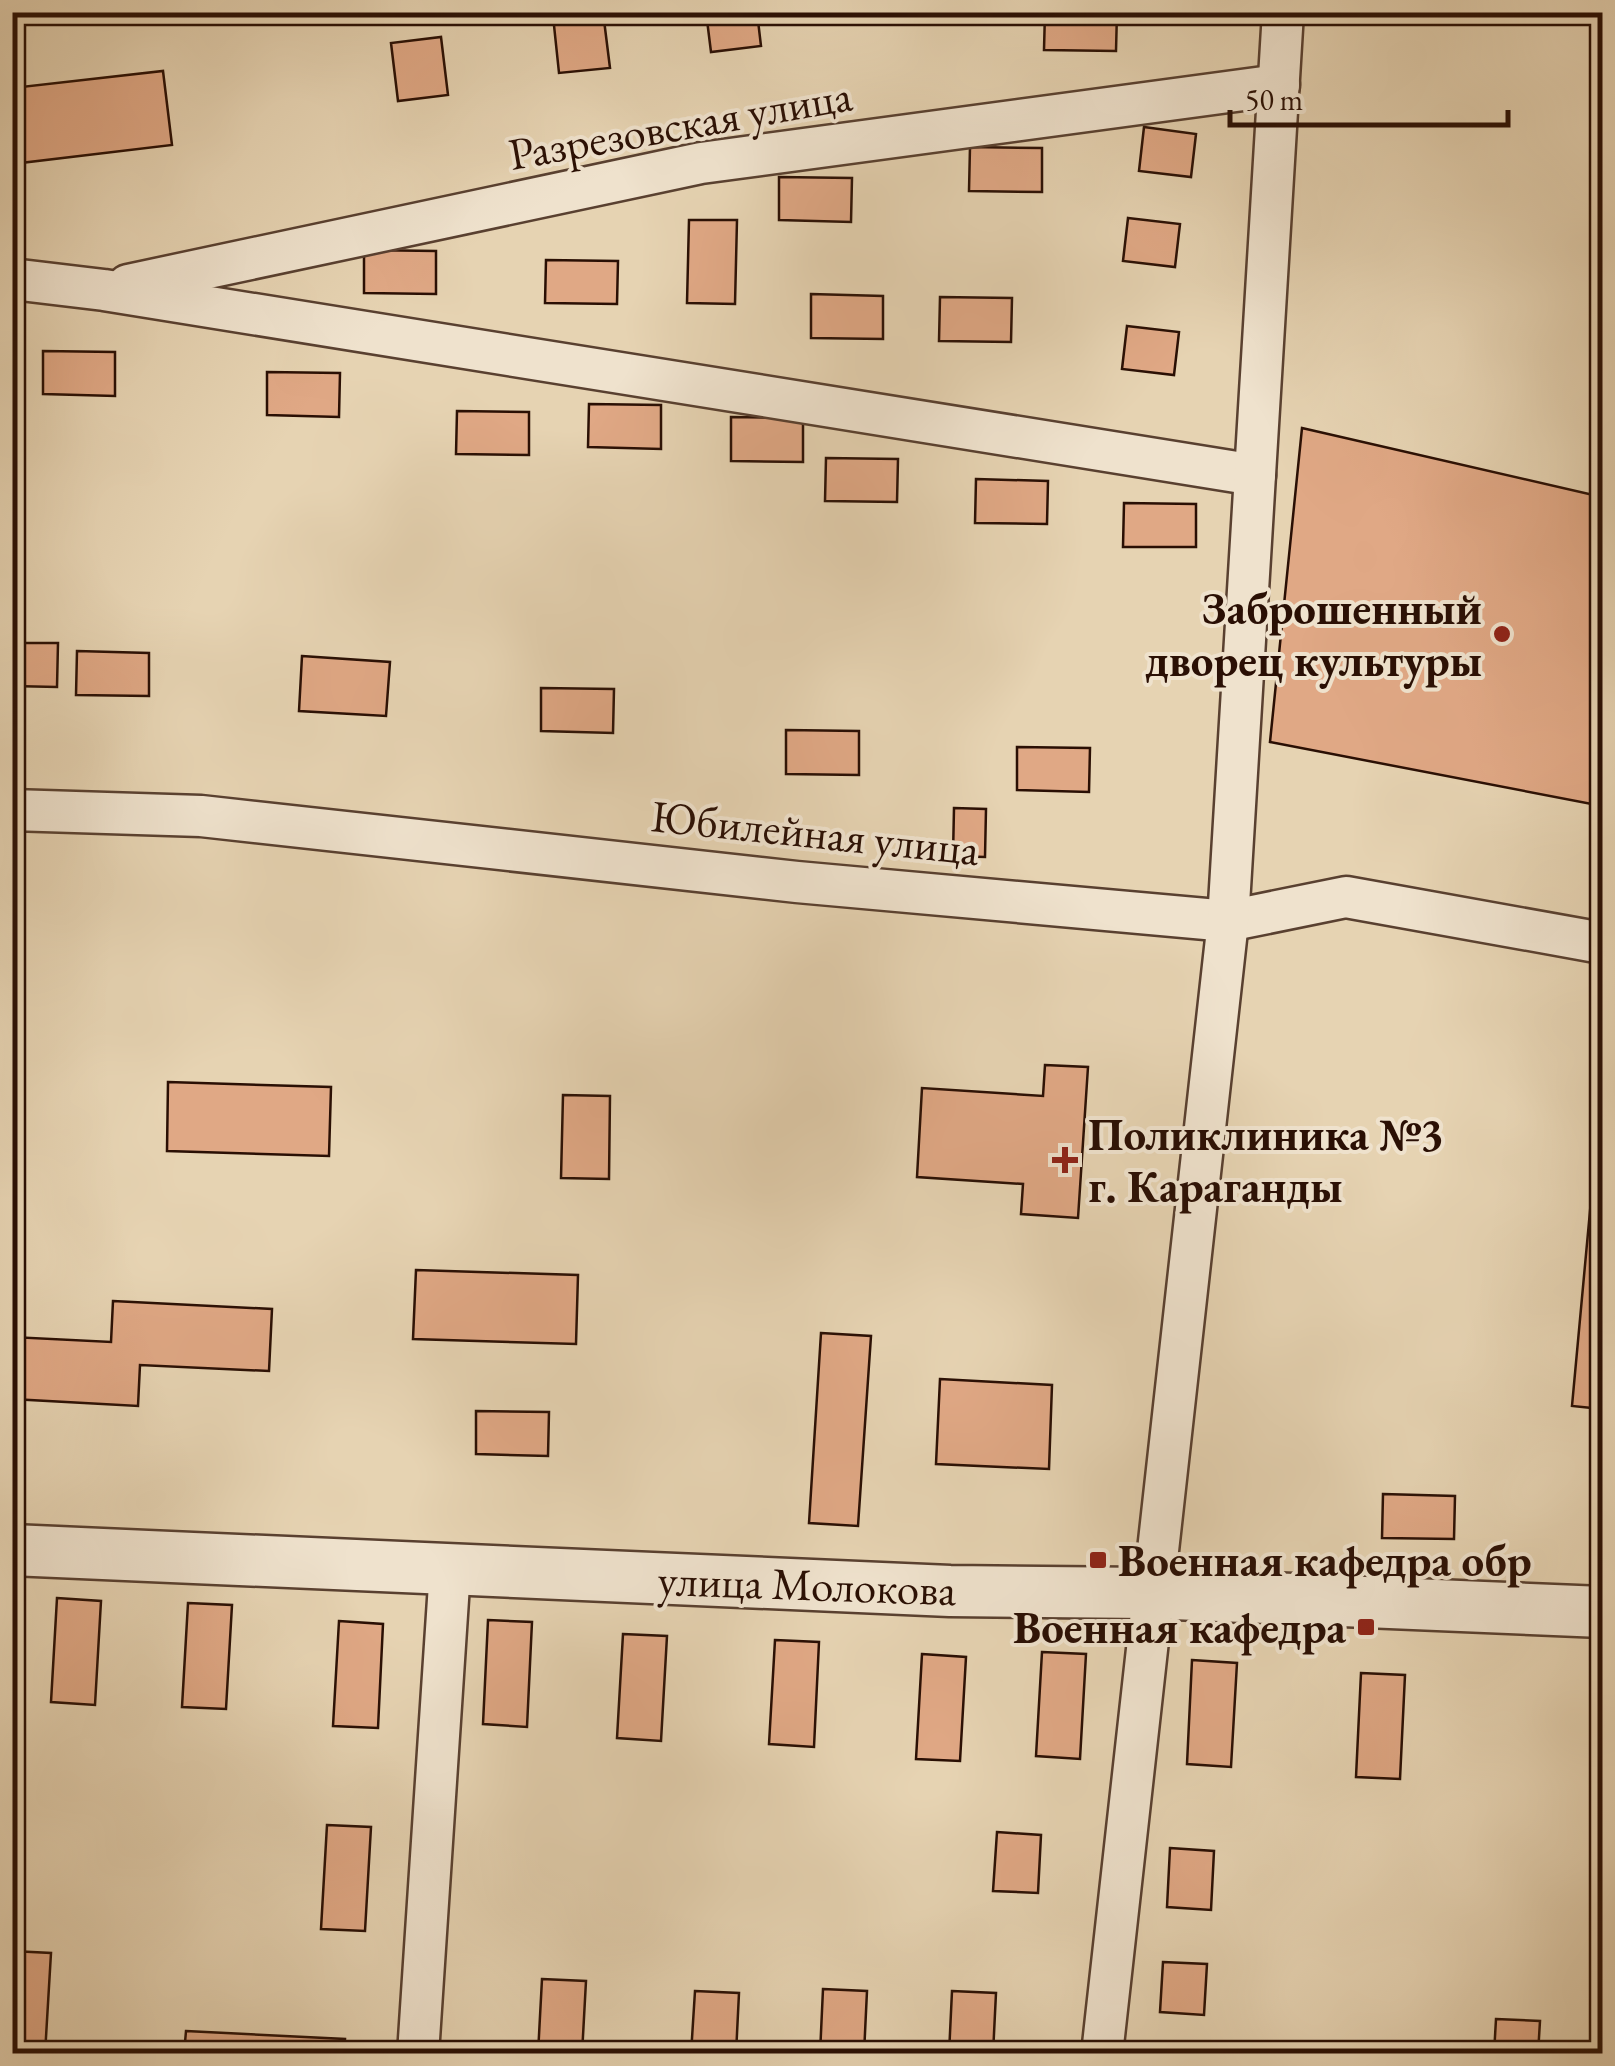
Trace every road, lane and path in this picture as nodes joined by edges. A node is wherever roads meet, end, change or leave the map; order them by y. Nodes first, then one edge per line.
1 (1283, 12) edge
2 (1279, 86) junction
3 (12, 279) edge
4 (104, 290) junction
5 (1255, 475) junction
6 (12, 810) edge
7 (1228, 921) junction
8 (1602, 943) edge
9 (12, 1550) edge
10 (450, 1569) junction
11 (1150, 1593) junction
12 (1602, 1612) edge
13 (418, 2054) edge
14 (1102, 2054) edge

1 - 2 street
2 - 4 street, Разрезовская улица
2 - 5 street
3 - 4 street, Разрезовская улица
4 - 5 street, Разрезовская улица
5 - 7 street
6 - 7 street, Юбилейная улица
7 - 8 street, Юбилейная улица
7 - 11 street
9 - 10 street, улица Молокова
10 - 11 street, улица Молокова
10 - 13 street
11 - 12 street, улица Молокова
11 - 14 street

